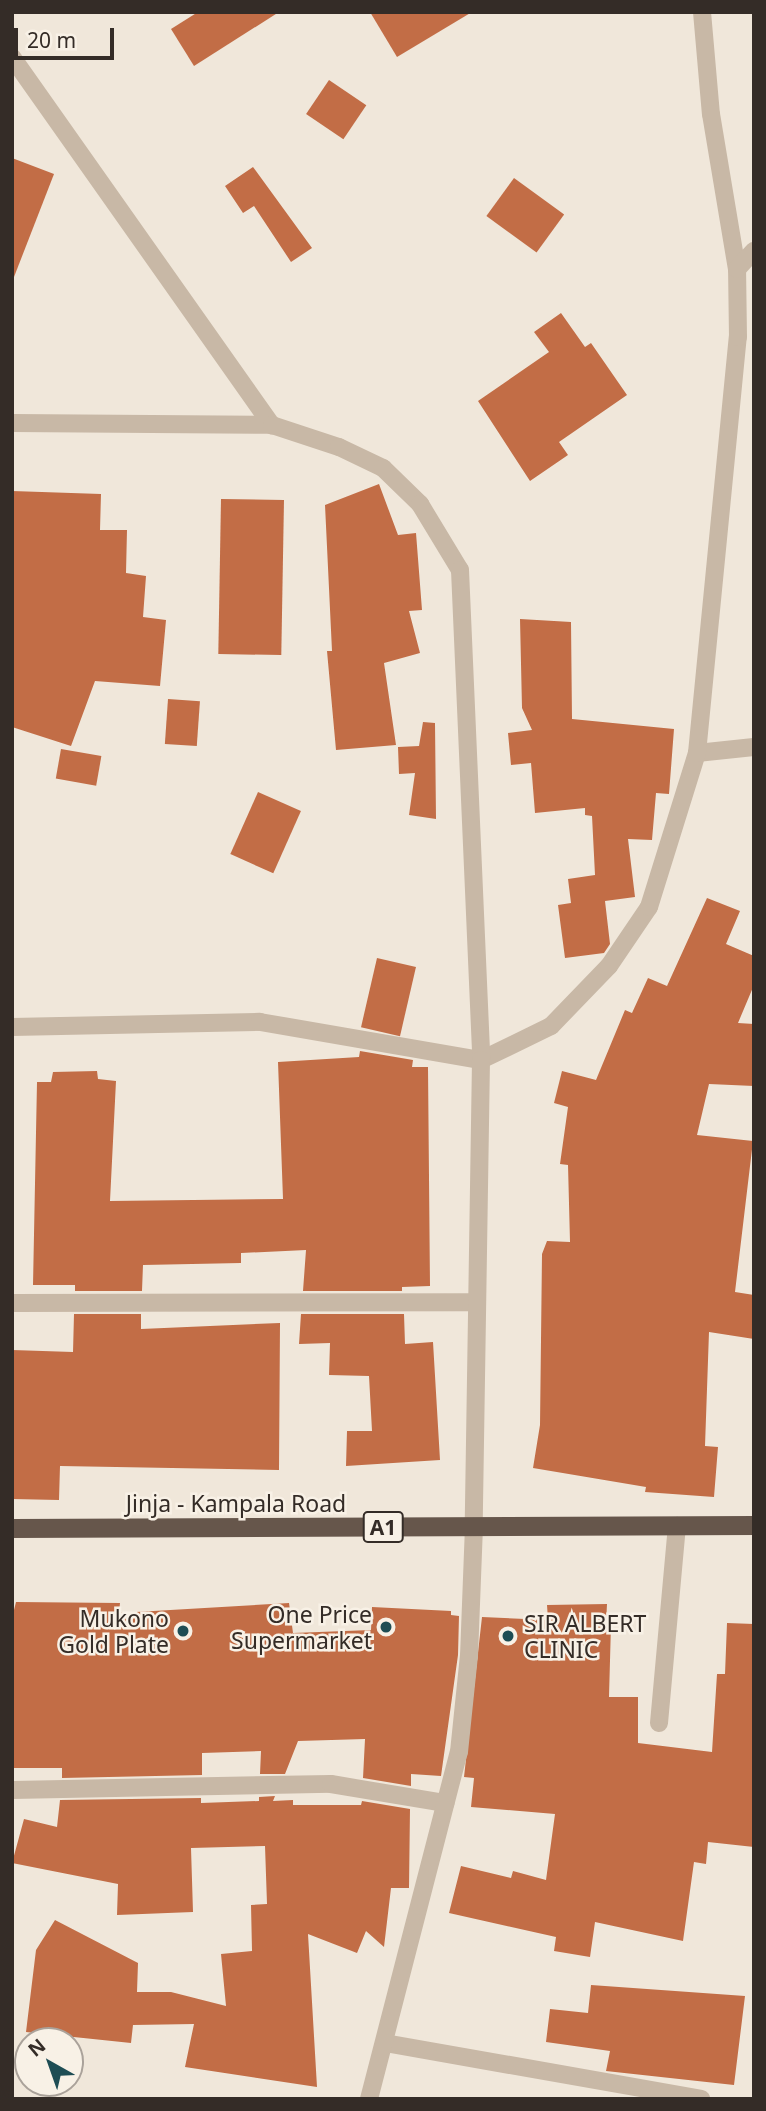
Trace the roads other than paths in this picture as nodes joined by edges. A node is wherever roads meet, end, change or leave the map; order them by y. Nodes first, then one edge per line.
1 (702, 12) edge
2 (12, 57) edge
3 (754, 251) edge
4 (737, 269) junction
5 (12, 423) edge
6 (272, 425) junction
7 (754, 747) edge
8 (697, 752) junction
9 (12, 1027) edge
10 (481, 1060) junction
11 (475, 1302) junction
12 (12, 1303) edge
13 (754, 1525) edge
14 (677, 1526) junction
15 (474, 1527) junction
16 (12, 1528) edge
17 (659, 1723) dead end
18 (12, 1790) edge
19 (445, 1802) junction
20 (385, 2043) junction
21 (369, 2099) edge
22 (701, 2099) edge

1 - 4 street
2 - 6 street
3 - 4 street
4 - 8 street
5 - 6 street
6 - 10 street
7 - 8 street
8 - 10 street
9 - 10 street
10 - 11 street
11 - 12 street
11 - 15 street
13 - 14 highway, Jinja - Kampala Road / A1
14 - 15 highway, Jinja - Kampala Road / A1
14 - 17 street
15 - 16 highway, Jinja - Kampala Road / A1
15 - 19 street
18 - 19 street
19 - 20 street
20 - 21 street
20 - 22 street

